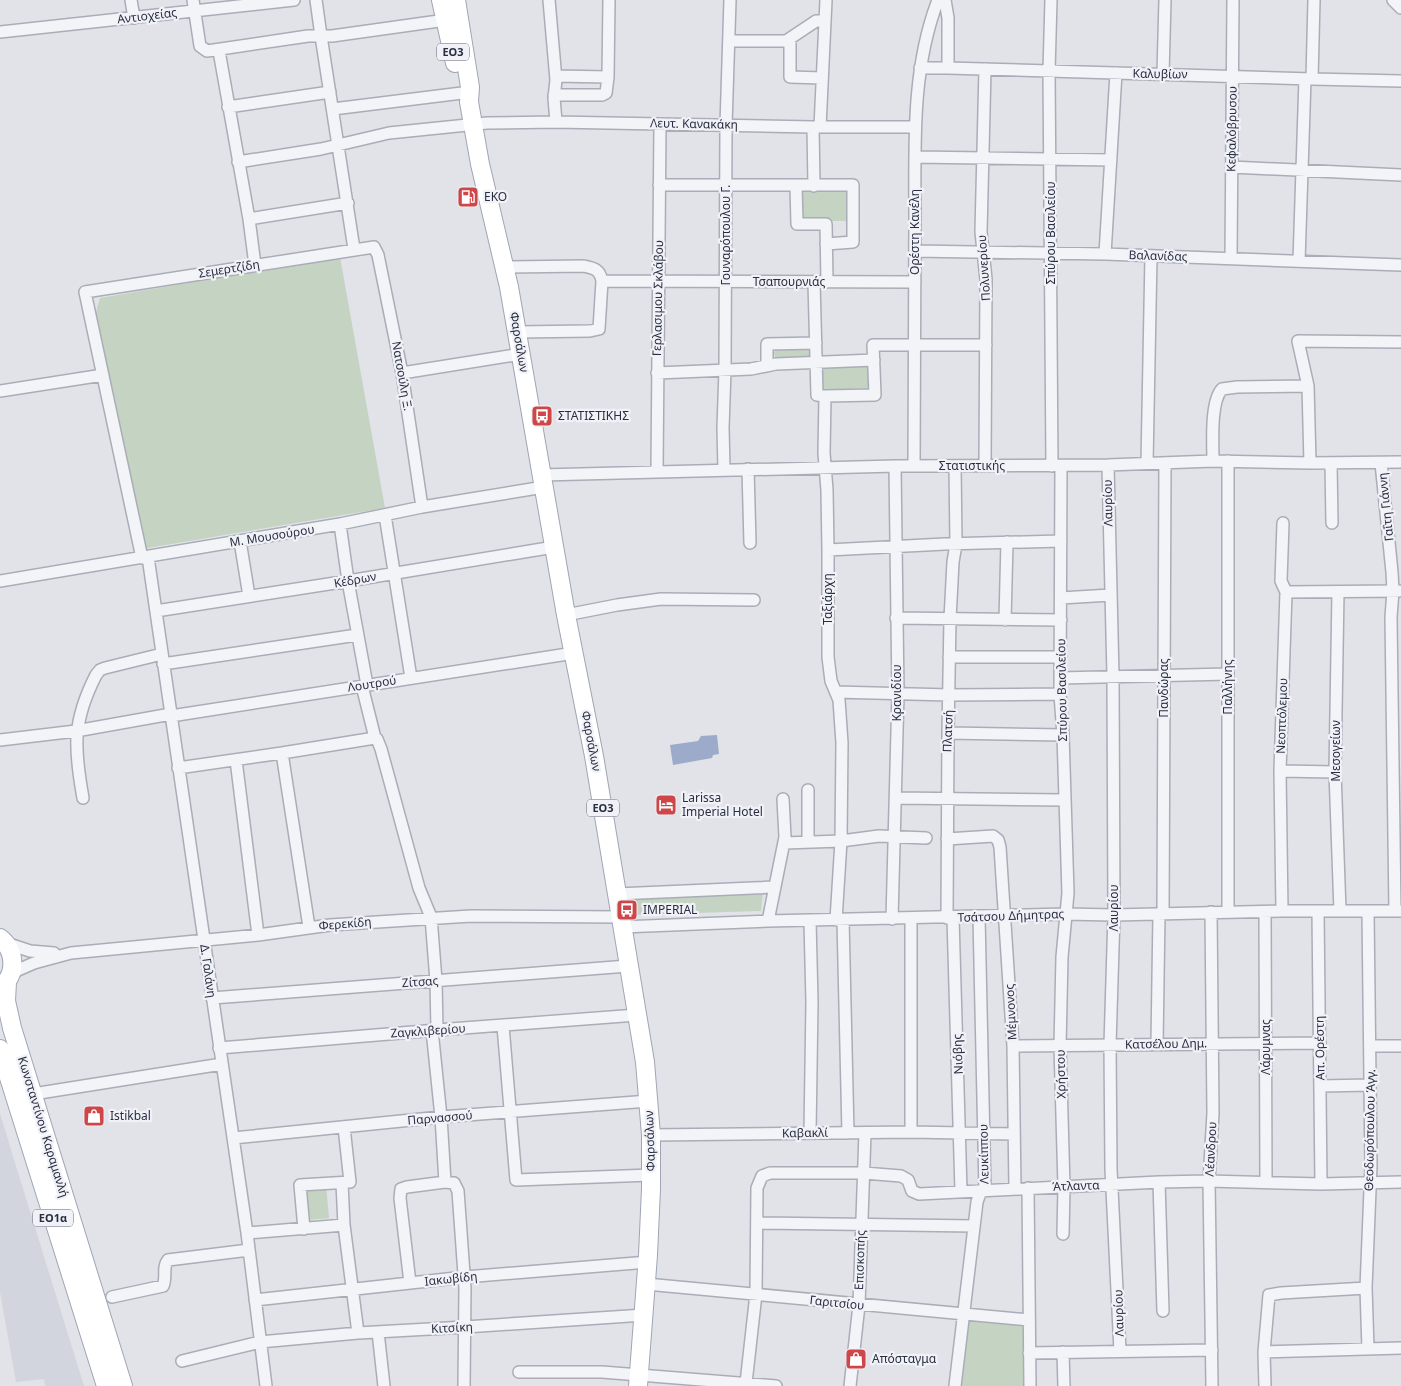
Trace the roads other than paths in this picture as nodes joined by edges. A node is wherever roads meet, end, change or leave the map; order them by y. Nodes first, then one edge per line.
1 (131, 0) edge
2 (294, 0) edge
3 (316, 0) edge
4 (441, 0) edge
5 (456, 0) edge
6 (549, 0) edge
7 (609, 0) edge
8 (730, 0) edge
9 (826, 0) edge
10 (938, 0) edge
11 (945, 0) edge
12 (1051, 0) edge
13 (1165, 0) edge
14 (1233, 0) edge
15 (1314, 0) edge
16 (1393, 0) edge
17 (193, 5) edge
18 (1401, 8) edge
19 (134, 18) junction
20 (446, 20) junction
21 (825, 20) junction
22 (0, 32) edge
23 (320, 36) junction
24 (790, 39) junction
25 (729, 41) junction
26 (219, 51) junction
27 (920, 68) junction
28 (948, 68) junction
29 (984, 69) junction
30 (1049, 71) junction
31 (1116, 73) junction
32 (1163, 74) junction
33 (556, 76) junction
34 (1233, 76) junction
35 (608, 77) junction
36 (822, 78) junction
37 (1308, 79) junction
38 (1401, 80) edge
39 (330, 92) junction
40 (554, 95) junction
41 (466, 97) junction
42 (228, 107) junction
43 (333, 109) junction
44 (556, 122) junction
45 (473, 124) junction
46 (660, 124) junction
47 (726, 125) junction
48 (817, 127) junction
49 (915, 127) junction
50 (339, 145) junction
51 (915, 157) junction
52 (982, 158) junction
53 (1050, 159) junction
54 (1111, 160) junction
55 (238, 162) junction
56 (1232, 167) junction
57 (1302, 170) junction
58 (1401, 175) edge
59 (659, 185) junction
60 (726, 185) junction
61 (796, 186) junction
62 (814, 186) junction
63 (348, 203) junction
64 (249, 219) junction
65 (826, 244) junction
66 (374, 247) joint
67 (354, 250) junction
68 (915, 250) junction
69 (983, 252) junction
70 (1051, 253) junction
71 (1105, 254) junction
72 (1151, 256) junction
73 (1231, 258) junction
74 (1300, 261) junction
75 (255, 265) junction
76 (1401, 265) edge
77 (504, 267) junction
78 (602, 281) junction
79 (659, 282) junction
80 (726, 282) junction
81 (814, 282) junction
82 (827, 282) junction
83 (915, 282) junction
84 (85, 292) joint
85 (517, 332) junction
86 (1401, 342) edge
87 (816, 343) junction
88 (915, 344) junction
89 (986, 345) junction
90 (521, 354) junction
91 (874, 360) junction
92 (816, 363) junction
93 (767, 366) junction
94 (725, 370) junction
95 (402, 373) junction
96 (658, 373) junction
97 (103, 375) junction
98 (1308, 386) junction
99 (0, 391) edge
100 (825, 396) junction
101 (1213, 461) junction
102 (1228, 461) junction
103 (1401, 462) edge
104 (1147, 463) junction
105 (1165, 463) junction
106 (1310, 463) junction
107 (1331, 463) junction
108 (1381, 463) junction
109 (1108, 465) junction
110 (895, 466) junction
111 (914, 466) junction
112 (955, 466) junction
113 (985, 466) junction
114 (1056, 466) junction
115 (825, 468) junction
116 (748, 469) junction
117 (724, 470) junction
118 (657, 471) junction
119 (543, 481) junction
120 (422, 507) junction
121 (385, 515) junction
122 (1332, 522) dead end
123 (1283, 523) dead end
124 (340, 524) junction
125 (240, 541) junction
126 (1061, 541) junction
127 (1007, 542) junction
128 (750, 544) dead end
129 (956, 544) junction
130 (554, 547) junction
131 (897, 547) junction
132 (828, 550) junction
133 (145, 558) junction
134 (394, 573) junction
135 (0, 581) edge
136 (348, 581) junction
137 (1397, 591) edge
138 (1286, 592) junction
139 (1338, 592) junction
140 (249, 596) junction
141 (1110, 596) junction
142 (1061, 598) junction
143 (754, 600) dead end
144 (156, 611) junction
145 (566, 615) junction
146 (896, 618) junction
147 (950, 619) junction
148 (1005, 620) junction
149 (1061, 620) junction
150 (357, 635) junction
151 (574, 653) junction
152 (949, 657) junction
153 (1061, 657) junction
154 (163, 659) junction
155 (1228, 674) junction
156 (1113, 676) junction
157 (1164, 676) junction
158 (411, 678) junction
159 (1060, 678) junction
160 (365, 686) junction
161 (836, 692) junction
162 (898, 694) junction
163 (1060, 694) junction
164 (949, 696) junction
165 (171, 715) junction
166 (76, 732) junction
167 (948, 733) junction
168 (1063, 735) junction
169 (375, 738) junction
170 (0, 740) edge
171 (1397, 740) edge
172 (282, 753) junction
173 (236, 760) junction
174 (178, 768) junction
175 (1280, 771) junction
176 (1335, 772) junction
177 (808, 790) dead end
178 (83, 798) dead end
179 (896, 798) junction
180 (947, 799) junction
181 (783, 800) dead end
182 (1064, 800) junction
183 (894, 837) junction
184 (926, 838) dead end
185 (948, 839) junction
186 (841, 840) junction
187 (808, 842) junction
188 (784, 843) junction
189 (774, 887) junction
190 (617, 894) junction
191 (1282, 911) junction
192 (1340, 911) junction
193 (1368, 911) junction
194 (1398, 911) edge
195 (1211, 912) junction
196 (1228, 912) junction
197 (1265, 912) junction
198 (1318, 912) junction
199 (1161, 913) junction
200 (1065, 914) junction
201 (1114, 915) junction
202 (431, 917) junction
203 (979, 917) junction
204 (1005, 917) junction
205 (950, 918) junction
206 (892, 919) junction
207 (912, 919) junction
208 (810, 920) junction
209 (840, 920) junction
210 (768, 921) junction
211 (621, 922) junction
212 (309, 927) junction
213 (258, 935) junction
214 (3, 940) edge
215 (204, 940) junction
216 (71, 953) junction
217 (628, 966) junction
218 (436, 981) junction
219 (5, 982) edge
220 (212, 998) junction
221 (637, 1015) junction
222 (502, 1026) junction
223 (434, 1030) junction
224 (1212, 1043) junction
225 (1266, 1043) junction
226 (1320, 1043) junction
227 (1157, 1044) junction
228 (1110, 1045) junction
229 (1013, 1046) junction
230 (1060, 1046) junction
231 (1371, 1046) junction
232 (1401, 1046) edge
233 (220, 1048) junction
234 (0, 1049) edge
235 (222, 1064) junction
236 (1370, 1085) junction
237 (1320, 1086) junction
238 (33, 1094) junction
239 (649, 1102) junction
240 (510, 1111) junction
241 (441, 1118) junction
242 (344, 1127) junction
243 (910, 1132) junction
244 (810, 1133) junction
245 (848, 1133) junction
246 (865, 1133) junction
247 (960, 1133) junction
248 (984, 1133) junction
249 (1014, 1134) junction
250 (650, 1135) junction
251 (233, 1138) junction
252 (864, 1173) junction
253 (651, 1175) junction
254 (1209, 1181) junction
255 (1159, 1182) junction
256 (1266, 1182) junction
257 (1401, 1182) edge
258 (342, 1183) junction
259 (450, 1183) junction
260 (1369, 1183) junction
261 (1321, 1184) junction
262 (1112, 1185) junction
263 (1064, 1186) junction
264 (1028, 1188) junction
265 (1015, 1189) junction
266 (985, 1190) junction
267 (961, 1191) junction
268 (757, 1223) junction
269 (862, 1224) junction
270 (344, 1225) junction
271 (974, 1226) junction
272 (304, 1229) junction
273 (247, 1233) junction
274 (1063, 1234) dead end
275 (249, 1250) junction
276 (648, 1262) junction
277 (465, 1277) junction
278 (410, 1283) junction
279 (646, 1284) junction
280 (1366, 1288) junction
281 (353, 1289) junction
282 (756, 1294) junction
283 (112, 1297) dead end
284 (255, 1300) junction
285 (858, 1305) junction
286 (1163, 1311) dead end
287 (962, 1313) junction
288 (644, 1314) junction
289 (1029, 1320) junction
290 (465, 1327) junction
291 (378, 1332) junction
292 (358, 1333) junction
293 (260, 1342) junction
294 (1401, 1348) edge
295 (1368, 1349) junction
296 (1212, 1350) junction
297 (1120, 1351) junction
298 (1063, 1352) junction
299 (1264, 1352) junction
300 (1029, 1353) junction
301 (182, 1360) dead end
302 (519, 1372) dead end
303 (639, 1380) edge
304 (746, 1383) junction
305 (106, 1386) edge
306 (123, 1386) edge
307 (266, 1386) edge
308 (384, 1386) edge
309 (464, 1386) edge
310 (776, 1386) edge
311 (850, 1386) edge
312 (955, 1386) edge
313 (1030, 1386) edge
314 (1064, 1386) edge
315 (1212, 1386) edge
316 (1265, 1386) edge

1 - 19 street
2 - 17 street, Αντιοχείας
3 - 23 street
4 - 20 main road, Φαρσάλων / ΕΟ3
5 - 41 main road, Φαρσάλων / ΕΟ3
6 - 33 street
7 - 35 street
8 - 25 street, Γουναρόπουλου Γ.
9 - 21 street
10 - 27 street, Ορέστη Κανέλη
11 - 28 street
12 - 30 street, Σπύρου Βασιλείου
13 - 32 street
14 - 34 street, Κεφαλόβρυσου
15 - 37 street
16 - 18 street
17 - 19 street, Αντιοχείας
17 - 26 street
19 - 22 street, Αντιοχείας
20 - 23 street
20 - 41 main road, Φαρσάλων / ΕΟ3
21 - 24 street
21 - 36 street
23 - 26 street
23 - 39 street
24 - 25 street
24 - 36 street
25 - 47 street, Γουναρόπουλου Γ.
26 - 42 street
27 - 28 street, Καλυβίων
27 - 49 street, Ορέστη Κανέλη
28 - 29 street, Καλυβίων
29 - 30 street, Καλυβίων
29 - 52 street, Πολυνερίου
30 - 31 street, Καλυβίων
30 - 53 street, Σπύρου Βασιλείου
31 - 32 street, Καλυβίων
31 - 54 street
32 - 34 street, Καλυβίων
33 - 35 street
33 - 40 street
34 - 37 street, Καλυβίων
34 - 56 street, Κεφαλόβρυσου
35 - 40 street
36 - 48 street
37 - 38 street, Καλυβίων
37 - 57 street
39 - 42 street
39 - 43 street
40 - 44 street
41 - 43 street
41 - 45 main road, Φαρσάλων / ΕΟ3
42 - 55 street
43 - 50 street
44 - 45 street, Λευτ. Κανακάκη
44 - 46 street, Λευτ. Κανακάκη
45 - 50 street, Λευτ. Κανακάκη
45 - 77 main road, Φαρσάλων / ΕΟ3
46 - 47 street, Λευτ. Κανακάκη
46 - 59 street, Γερλασιμου Σκλάβου
47 - 48 street, Λευτ. Κανακάκη
47 - 60 street, Γουναρόπουλου Γ.
48 - 49 street, Λευτ. Κανακάκη
48 - 62 street
49 - 51 street, Ορέστη Κανέλη
50 - 55 street, Λευτ. Κανακάκη
50 - 63 street
51 - 52 street
51 - 68 street, Ορέστη Κανέλη
52 - 53 street
52 - 69 street, Πολυνερίου
53 - 54 street
53 - 70 street, Σπύρου Βασιλείου
54 - 71 street
55 - 64 street
56 - 57 street
56 - 73 street, Κεφαλόβρυσου
57 - 58 street
57 - 74 street
59 - 60 street
59 - 79 street, Γερλασιμου Σκλάβου
60 - 61 street
60 - 80 street, Γουναρόπουλου Γ.
61 - 62 street
61 - 65 street
62 - 65 street
63 - 64 street
63 - 67 street
64 - 75 street
65 - 82 street
66 - 67 street, Σεμερτζίδη
66 - 95 street, Νατσούλη Ξ.
67 - 75 street, Σεμερτζίδη
68 - 69 street, Βαλανίδας
68 - 83 street, Ορέστη Κανέλη
69 - 70 street, Βαλανίδας
69 - 89 street, Πολυνερίου
70 - 71 street, Βαλανίδας
70 - 114 street, Σπύρου Βασιλείου
71 - 72 street, Βαλανίδας
72 - 73 street, Βαλανίδας
72 - 104 street
73 - 74 street, Βαλανίδας
74 - 76 street, Βαλανίδας
75 - 84 street, Σεμερτζίδη
77 - 78 street
77 - 85 main road, Φαρσάλων / ΕΟ3
78 - 79 street, Τσαπουρνιάς
78 - 85 street
79 - 80 street, Τσαπουρνιάς
79 - 96 street, Γερλασιμου Σκλάβου
80 - 81 street, Τσαπουρνιάς
80 - 94 street, Γουναρόπουλου Γ.
81 - 82 street, Τσαπουρνιάς
81 - 87 street, Ταξιάρχη
82 - 83 street, Τσαπουρνιάς
83 - 88 street, Ορέστη Κανέλη
84 - 97 street, Δ. Γαλάνη
85 - 90 main road, Φαρσάλων / ΕΟ3
86 - 98 street
87 - 92 street, Ταξιάρχη
87 - 93 street
88 - 89 street
88 - 91 street
88 - 111 street, Ορέστη Κανέλη
89 - 113 street, Πολυνερίου
90 - 95 street
90 - 119 main road, Φαρσάλων / ΕΟ3
91 - 92 street
91 - 100 street
92 - 93 street
92 - 100 street, Ταξιάρχη
93 - 94 street
94 - 96 street
94 - 117 street, Γουναρόπουλου Γ.
95 - 120 street, Νατσούλη Ξ.
96 - 118 street, Γερλασιμου Σκλάβου
97 - 99 street
97 - 133 street, Δ. Γαλάνη
98 - 101 street
98 - 106 street
100 - 115 street, Ταξιάρχη
101 - 102 street, Στατιστικής
101 - 105 street, Στατιστικής
102 - 106 street, Στατιστικής
102 - 155 street, Παλλήνης
103 - 108 street, Στατιστικής
104 - 105 street, Στατιστικής
104 - 109 street, Στατιστικής
105 - 157 street, Πανδώρας
106 - 107 street, Στατιστικής
107 - 108 street, Στατιστικής
107 - 122 street
108 - 137 street, Γαΐτη Γιάννη
109 - 114 street, Στατιστικής
109 - 141 street, Λαυρίου
110 - 111 street, Στατιστικής
110 - 115 street, Στατιστικής
110 - 131 street, Κρανιδίου
111 - 112 street, Στατιστικής
112 - 113 street, Στατιστικής
112 - 129 street, Πλατσή
113 - 114 street, Στατιστικής
114 - 126 street, Σπύρου Βασιλείου
115 - 116 street, Στατιστικής
115 - 132 street, Ταξιάρχη
116 - 117 street, Στατιστικής
116 - 128 street
117 - 118 street, Στατιστικής
118 - 119 street, Στατιστικής
119 - 120 street, Μ. Μουσούρου
119 - 130 main road, Φαρσάλων / ΕΟ3
120 - 121 street, Μ. Μουσούρου
121 - 124 street, Μ. Μουσούρου
121 - 134 street
123 - 138 street, Νεοπτόλεμου
124 - 125 street, Μ. Μουσούρου
124 - 136 street
125 - 133 street, Μ. Μουσούρου
125 - 140 street
126 - 127 street
126 - 142 street, Σπύρου Βασιλείου
127 - 129 street
127 - 148 street
129 - 131 street
129 - 147 street, Πλατσή
130 - 134 street, Κέδρων
130 - 145 main road, Φαρσάλων / ΕΟ3
131 - 132 street
131 - 146 street, Κρανιδίου
132 - 161 street, Ταξιάρχη
133 - 135 street, Μ. Μουσούρου
133 - 144 street, Δ. Γαλάνη
134 - 136 street, Κέδρων
134 - 158 street
136 - 140 street, Κέδρων
136 - 150 street
137 - 139 street
137 - 171 street, Γαΐτη Γιάννη
138 - 139 street
138 - 175 street, Νεοπτόλεμου
139 - 176 street, Μεσογείων
140 - 144 street, Κέδρων
141 - 142 street
141 - 156 street, Λαυρίου
142 - 149 street, Σπύρου Βασιλείου
143 - 145 street
144 - 154 street, Δ. Γαλάνη
145 - 151 main road, Φαρσάλων / ΕΟ3
146 - 147 street
146 - 162 street, Κρανιδίου
147 - 148 street
147 - 152 street, Πλατσή
148 - 149 street
149 - 153 street, Σπύρου Βασιλείου
150 - 154 street
150 - 160 street
151 - 158 street, Λουτρού
151 - 190 main road, Φαρσάλων / ΕΟ3
152 - 153 street
152 - 164 street, Πλατσή
153 - 159 street, Σπύρου Βασιλείου
154 - 165 street, Δ. Γαλάνη
154 - 166 street
155 - 157 street
155 - 196 street, Παλλήνης
156 - 157 street
156 - 159 street
156 - 201 street, Λαυρίου
157 - 199 street, Πανδώρας
158 - 160 street, Λουτρού
159 - 163 street, Σπύρου Βασιλείου
160 - 165 street, Λουτρού
160 - 169 street
161 - 162 street
161 - 186 street, Ταξιάρχη
162 - 164 street
162 - 179 street, Κρανιδίου
163 - 164 street
163 - 168 street, Σπύρου Βασιλείου
164 - 167 street, Πλατσή
165 - 166 street, Λουτρού
165 - 174 street, Δ. Γαλάνη
166 - 170 street, Λουτρού
166 - 178 street
167 - 168 street
167 - 180 street, Πλατσή
168 - 182 street, Σπύρου Βασιλείου
169 - 172 street
169 - 202 street
171 - 194 street, Γαΐτη Γιάννη
172 - 173 street
172 - 212 street
173 - 174 street
173 - 213 street
174 - 215 street, Δ. Γαλάνη
175 - 176 street
175 - 191 street, Νεοπτόλεμου
176 - 192 street, Μεσογείων
177 - 187 street
179 - 180 street
179 - 183 street, Κρανιδίου
180 - 182 street
180 - 185 street, Πλατσή
181 - 188 street
182 - 200 street, Σπύρου Βασιλείου
183 - 184 street
183 - 186 street
183 - 206 street, Κρανιδίου
185 - 204 street, Μέμνονος
185 - 205 street, Πλατσή
186 - 187 street
186 - 209 street, Ταξιάρχη
187 - 188 street
188 - 189 street
189 - 190 street
189 - 210 street
190 - 211 main road, Φαρσάλων / ΕΟ3
191 - 197 street, Τσάτσου Δήμητρας
191 - 198 street, Τσάτσου Δήμητρας
192 - 193 street, Τσάτσου Δήμητρας
192 - 198 street, Τσάτσου Δήμητρας
193 - 194 street, Τσάτσου Δήμητρας
193 - 231 street, Θεοδωρόπουλου Άγγ.
195 - 196 street, Τσάτσου Δήμητρας
195 - 199 street, Τσάτσου Δήμητρας
195 - 224 street, Λέανδρου
196 - 197 street, Τσάτσου Δήμητρας
197 - 225 street, Λάρυμνας
198 - 226 street, Απ. Ορέστη
199 - 201 street, Τσάτσου Δήμητρας
199 - 227 street, Πανδώρας
200 - 201 street, Τσάτσου Δήμητρας
200 - 204 street, Τσάτσου Δήμητρας
200 - 230 street, Χρήστου
201 - 228 street, Λαυρίου
202 - 211 street, Φερεκίδη
202 - 212 street, Φερεκίδη
202 - 218 street
203 - 204 street, Τσάτσου Δήμητρας
203 - 205 street, Τσάτσου Δήμητρας
203 - 248 street, Λευκίππου
204 - 229 street, Μέμνονος
205 - 207 street, Τσάτσου Δήμητρας
205 - 247 street, Νιόβης
206 - 207 street, Τσάτσου Δήμητρας
206 - 209 street, Τσάτσου Δήμητρας
207 - 243 street
208 - 209 street, Τσάτσου Δήμητρας
208 - 210 street, Τσάτσου Δήμητρας
208 - 244 street
209 - 245 street, Ταξιάρχη
210 - 211 street, Τσάτσου Δήμητρας
211 - 217 main road, Φαρσάλων / ΕΟ3
212 - 213 street, Φερεκίδη
213 - 215 street, Φερεκίδη
214 - 216 street, Φερεκίδη
214 - 219 main road, ΕΟ1α
215 - 216 street, Φερεκίδη
215 - 220 street, Δ. Γαλάνη
216 - 219 street, Φερεκίδη
217 - 218 street, Ζίτσας
217 - 221 main road, Φαρσάλων / ΕΟ3
218 - 220 street, Ζίτσας
218 - 223 street
219 - 238 main road, Κωνσταντίνου Καραμανλή / ΕΟ1α
220 - 233 street, Δ. Γαλάνη
221 - 222 street, Ζαγκλιβερίου
221 - 239 main road, Φαρσάλων / ΕΟ3
222 - 223 street, Ζαγκλιβερίου
222 - 240 street
223 - 233 street, Ζαγκλιβερίου
223 - 241 street
224 - 225 street, Κατσέλου Δημ.
224 - 227 street, Κατσέλου Δημ.
224 - 254 street, Λέανδρου
225 - 226 street, Κατσέλου Δημ.
225 - 256 street, Λάρυμνας
226 - 237 street, Απ. Ορέστη
227 - 228 street, Κατσέλου Δημ.
228 - 230 street, Κατσέλου Δημ.
228 - 262 street, Λαυρίου
229 - 230 street, Κατσέλου Δημ.
229 - 249 street, Μέμνονος
230 - 263 street, Χρήστου
231 - 232 street
231 - 236 street, Θεοδωρόπουλου Άγγ.
233 - 235 street, Δ. Γαλάνη
234 - 305 main road, Κωνσταντίνου Καραμανλή / ΕΟ1α
235 - 238 street
235 - 251 street, Δ. Γαλάνη
236 - 237 street
236 - 260 street, Θεοδωρόπουλου Άγγ.
237 - 261 street, Απ. Ορέστη
238 - 306 main road, Κωνσταντίνου Καραμανλή / ΕΟ1α
239 - 240 street, Παρνασσού
239 - 250 main road, Φαρσάλων / ΕΟ3
240 - 241 street, Παρνασσού
240 - 253 street
241 - 242 street, Παρνασσού
241 - 259 street
242 - 251 street, Παρνασσού
242 - 258 street
243 - 246 street, Καβακλί
243 - 247 street, Καβακλί
244 - 245 street, Καβακλί
244 - 250 street, Καβακλί
245 - 246 street, Καβακλί
246 - 252 street, Επισκοπής
247 - 248 street, Καβακλί
247 - 267 street, Νιόβης
248 - 249 street, Καβακλί
248 - 266 street, Λευκίππου
249 - 265 street, Μέμνονος
250 - 253 main road, Φαρσάλων / ΕΟ3
251 - 273 street, Δ. Γαλάνη
252 - 267 street, Άτλαντα
252 - 268 street, Άτλαντα
252 - 269 street, Επισκοπής
253 - 276 main road, Φαρσάλων / ΕΟ3
254 - 255 street, Άτλαντα
254 - 256 street, Άτλαντα
254 - 296 street, Λέανδρου
255 - 262 street, Άτλαντα
255 - 286 street
256 - 261 street, Άτλαντα
257 - 260 street, Άτλαντα
258 - 270 street
258 - 272 street
259 - 277 street
259 - 278 street
260 - 261 street, Άτλαντα
260 - 280 street, Θεοδωρόπουλου Άγγ.
262 - 263 street, Άτλαντα
262 - 297 street, Λαυρίου
263 - 264 street, Άτλαντα
263 - 274 street, Χρήστου
264 - 265 street, Άτλαντα
264 - 289 street
265 - 266 street, Άτλαντα
266 - 267 street, Άτλαντα
266 - 271 street, Λευκίππου
268 - 269 street
268 - 282 street
269 - 271 street
269 - 285 street, Επισκοπής
270 - 272 street
270 - 281 street
271 - 287 street, Λευκίππου
272 - 273 street
273 - 275 street, Δ. Γαλάνη
275 - 283 street
275 - 284 street, Δ. Γαλάνη
276 - 277 street, Ιακωβίδη
276 - 279 main road, Φαρσάλων / ΕΟ3
277 - 278 street, Ιακωβίδη
277 - 290 street
278 - 281 street, Ιακωβίδη
279 - 282 street, Γαριτσίου
279 - 288 main road, Φαρσάλων / ΕΟ3
280 - 295 street, Θεοδωρόπουλου Άγγ.
280 - 299 street
281 - 284 street, Ιακωβίδη
281 - 292 street
282 - 285 street, Γαριτσίου
282 - 304 street
284 - 293 street, Δ. Γαλάνη
285 - 287 street, Γαριτσίου
285 - 311 street, Επισκοπής
287 - 289 street, Γαριτσίου
287 - 312 street, Λευκίππου
288 - 290 street, Κιτσίκη
288 - 303 main road, Φαρσάλων / ΕΟ3
289 - 300 street
290 - 291 street, Κιτσίκη
290 - 309 street
291 - 292 street, Κιτσίκη
291 - 308 street
292 - 293 street, Κιτσίκη
293 - 301 street, Κιτσίκη
293 - 307 street, Δ. Γαλάνη
294 - 295 street
295 - 299 street
296 - 297 street
296 - 315 street, Λέανδρου
297 - 298 street
298 - 300 street
298 - 314 street
299 - 316 street
300 - 313 street
302 - 303 street
303 - 304 street
304 - 310 street

